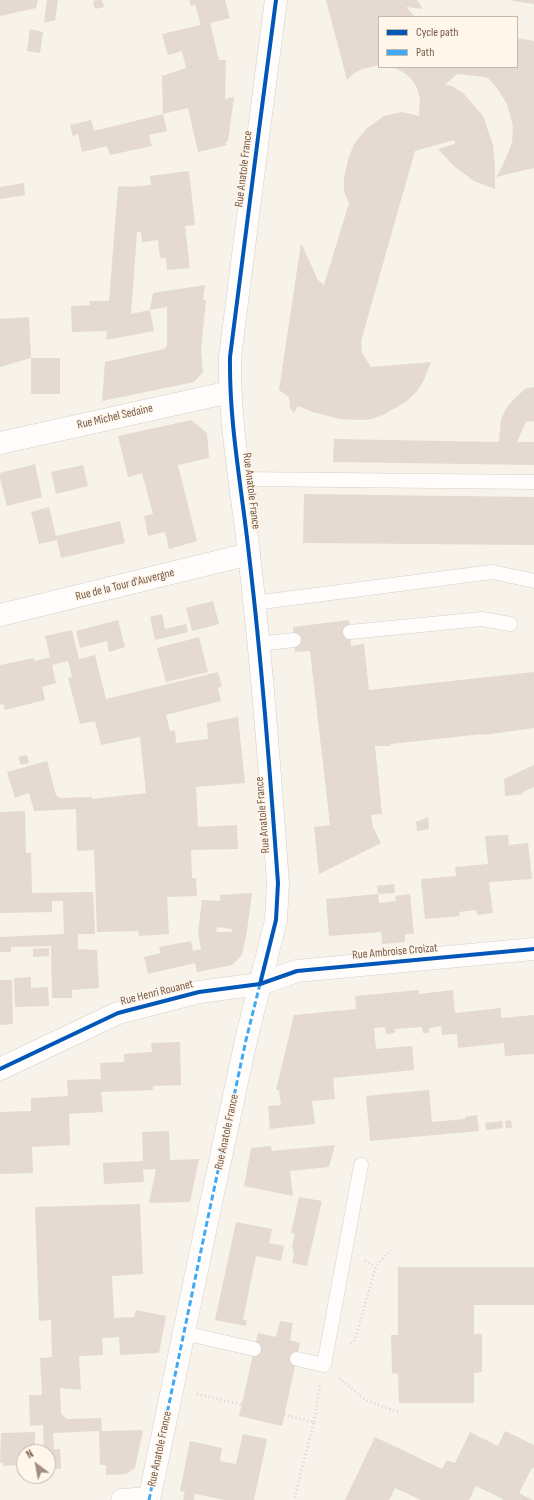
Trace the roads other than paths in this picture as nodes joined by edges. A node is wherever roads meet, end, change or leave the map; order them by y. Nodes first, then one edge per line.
1 (276, 0) edge
2 (230, 392) junction
3 (0, 443) edge
4 (238, 479) junction
5 (534, 482) edge
6 (249, 554) junction
7 (534, 581) edge
8 (254, 604) junction
9 (0, 615) edge
10 (510, 624) dead end
11 (350, 632) dead end
12 (294, 640) dead end
13 (258, 644) junction
14 (534, 949) edge
15 (260, 984) junction
16 (0, 1069) edge
17 (361, 1165) dead end
18 (184, 1333) junction
19 (254, 1349) dead end
20 (297, 1358) dead end
21 (149, 1499) edge
22 (122, 1500) edge

1 - 2 street, Rue Anatole France
2 - 3 street, Rue Michel Sedaine
2 - 4 street, Rue Anatole France
4 - 5 lane
4 - 6 street, Rue Anatole France
6 - 8 street, Rue Anatole France
6 - 9 street, Rue de la Tour d'Auvergne
7 - 8 lane
8 - 13 street, Rue Anatole France
10 - 11 lane
12 - 13 lane
13 - 15 street, Rue Anatole France
14 - 15 street, Rue Ambroise Croizat
15 - 16 street, Rue Henri Rouanet
15 - 18 street, Rue Anatole France
17 - 20 lane
18 - 19 lane
18 - 21 street, Rue Anatole France
21 - 22 street

